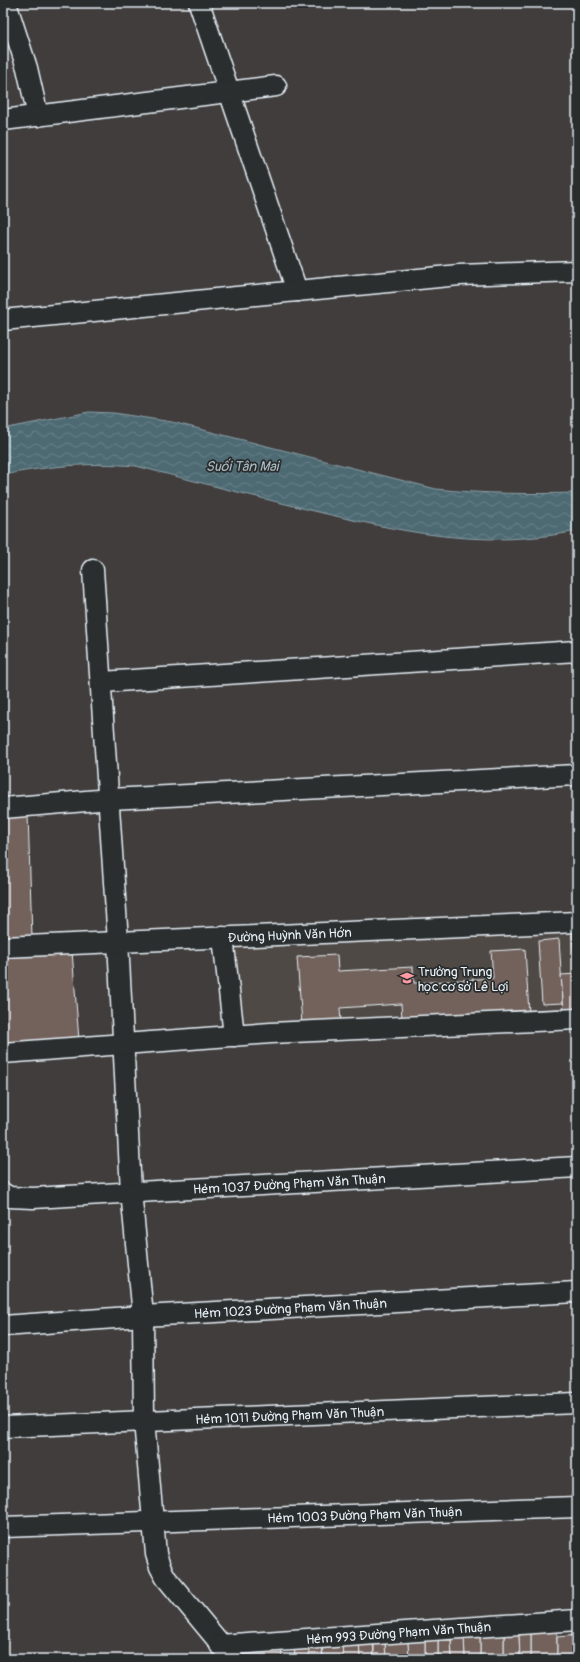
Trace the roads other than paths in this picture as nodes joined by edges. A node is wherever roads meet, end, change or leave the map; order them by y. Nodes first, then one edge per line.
1 (6, 3) edge
2 (199, 3) edge
3 (276, 86) dead end
4 (229, 91) junction
5 (38, 116) junction
6 (3, 120) edge
7 (577, 271) edge
8 (297, 291) junction
9 (3, 320) edge
10 (93, 570) dead end
11 (577, 651) edge
12 (102, 682) junction
13 (577, 775) edge
14 (110, 799) junction
15 (3, 808) edge
16 (577, 922) edge
17 (224, 937) junction
18 (118, 941) junction
19 (3, 947) edge
20 (577, 1019) edge
21 (234, 1036) junction
22 (124, 1045) junction
23 (3, 1053) edge
24 (577, 1167) edge
25 (131, 1191) junction
26 (3, 1193) edge
27 (577, 1292) edge
28 (143, 1316) junction
29 (3, 1326) edge
30 (577, 1403) edge
31 (144, 1421) junction
32 (3, 1427) edge
33 (577, 1507) edge
34 (152, 1521) junction
35 (3, 1527) edge
36 (577, 1620) edge
37 (227, 1652) edge

1 - 5 street
2 - 4 street
3 - 4 street
4 - 5 street
4 - 8 street
5 - 6 street
7 - 8 street
8 - 9 street
10 - 12 street
11 - 12 street
12 - 14 street
13 - 14 street
14 - 15 street
14 - 18 street
16 - 17 street, Đường Huỳnh Văn Hớn
17 - 18 street, Đường Huỳnh Văn Hớn
17 - 21 street
18 - 19 street, Đường Huỳnh Văn Hớn
18 - 22 street
20 - 21 street
21 - 22 street
22 - 23 street
22 - 25 street
24 - 25 street, Hẻm 1037 Đường Phạm Văn Thuận
25 - 26 street, Hẻm 1037 Đường Phạm Văn Thuận
25 - 28 street
27 - 28 street, Hẻm 1023 Đường Phạm Văn Thuận
28 - 29 street, Hẻm 1023 Đường Phạm Văn Thuận
28 - 31 street
30 - 31 street, Hẻm 1011 Đường Phạm Văn Thuận
31 - 32 street, Hẻm 1011 Đường Phạm Văn Thuận
31 - 34 street
33 - 34 street, Hẻm 1003 Đường Phạm Văn Thuận
34 - 35 street, Hẻm 1003 Đường Phạm Văn Thuận
34 - 37 street
36 - 37 street, Hẻm 993 Đường Phạm Văn Thuận

